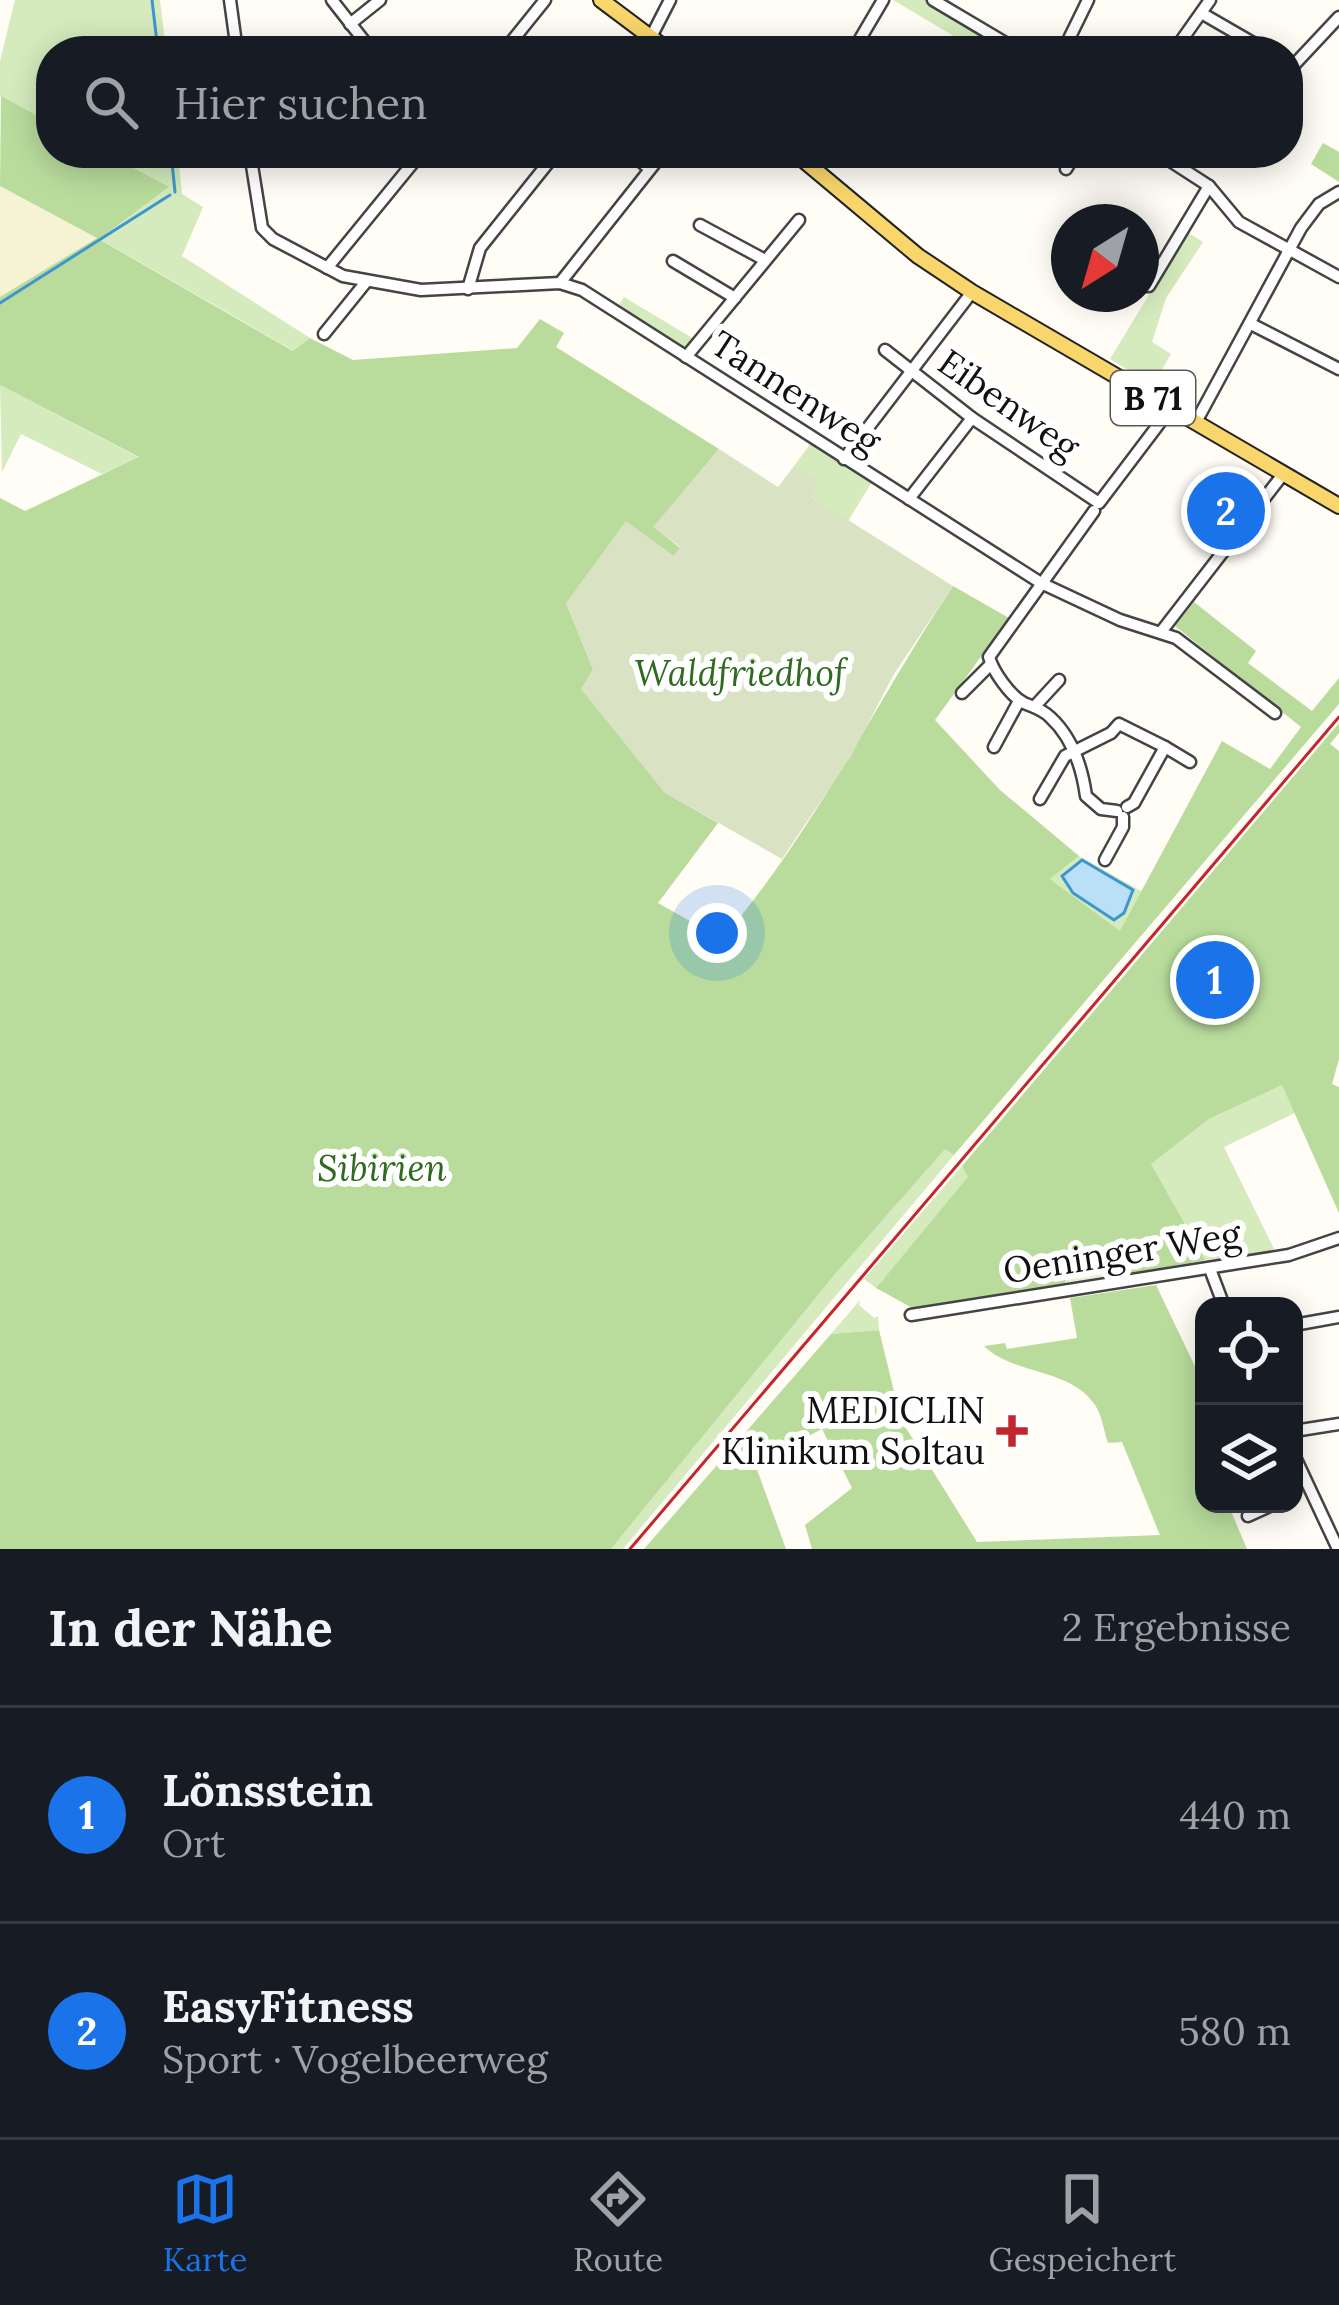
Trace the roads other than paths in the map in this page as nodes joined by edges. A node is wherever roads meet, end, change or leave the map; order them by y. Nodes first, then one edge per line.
1 (230, 0) edge
2 (332, 0) edge
3 (380, 0) edge
4 (545, 0) edge
5 (602, 0) edge
6 (670, 0) edge
7 (883, 0) edge
8 (934, 0) edge
9 (1088, 0) edge
10 (1210, 0) edge
11 (1203, 14) junction
12 (1339, 17) edge
13 (350, 24) junction
14 (235, 36) edge
15 (360, 36) edge
16 (516, 36) edge
17 (650, 36) edge
18 (652, 36) edge
19 (862, 36) edge
20 (994, 36) edge
21 (1070, 36) edge
22 (1186, 36) edge
23 (1241, 36) edge
24 (1303, 54) edge
25 (252, 168) edge
26 (409, 168) edge
27 (544, 168) edge
28 (813, 168) edge
29 (1181, 168) edge
30 (650, 169) edge
31 (1209, 186) junction
32 (1339, 192) edge
33 (799, 220) dead end
34 (700, 225) dead end
35 (1288, 249) junction
36 (765, 260) junction
37 (673, 261) dead end
38 (327, 268) junction
39 (1159, 269) edge
40 (1339, 277) edge
41 (366, 282) junction
42 (560, 283) junction
43 (469, 289) junction
44 (972, 292) junction
45 (735, 298) junction
46 (1251, 323) junction
47 (324, 334) dead end
48 (885, 350) dead end
49 (686, 357) junction
50 (1339, 369) edge
51 (911, 371) junction
52 (1171, 408) junction
53 (972, 418) junction
54 (1196, 422) junction
55 (844, 459) junction
56 (1284, 473) junction
57 (909, 500) junction
58 (1339, 506) edge
59 (1097, 507) junction
60 (1041, 583) junction
61 (1161, 632) junction
62 (990, 665) junction
63 (1059, 680) dead end
64 (962, 693) dead end
65 (1019, 701) junction
66 (1035, 706) junction
67 (1276, 712) dead end
68 (994, 747) dead end
69 (1165, 747) junction
70 (1074, 749) junction
71 (1190, 762) dead end
72 (1040, 799) dead end
73 (1122, 812) junction
74 (1105, 860) dead end
75 (1339, 1238) edge
76 (1210, 1269) junction
77 (1221, 1297) edge
78 (911, 1315) dead end
79 (1339, 1317) edge
80 (1303, 1323) edge
81 (1339, 1424) edge
82 (1303, 1430) edge
83 (1303, 1474) edge
84 (1309, 1487) junction
85 (1303, 1490) edge
86 (1254, 1513) edge
87 (1248, 1516) dead end
88 (1338, 1549) edge

1 - 14 street
2 - 13 street
3 - 13 street
4 - 16 street
5 - 17 main road
6 - 18 street
7 - 19 street
8 - 20 street
9 - 21 street
10 - 11 street
11 - 22 street
11 - 23 street
12 - 24 street
13 - 15 street
25 - 38 street
26 - 38 street
27 - 43 street
28 - 44 main road, B 71
29 - 31 street
30 - 42 street
31 - 35 street
31 - 39 street
32 - 35 street
33 - 36 street
34 - 36 street
35 - 40 street
35 - 46 street
36 - 45 street
37 - 45 street
38 - 41 street
41 - 43 street
41 - 47 street
42 - 43 street
42 - 49 street, Tannenweg
44 - 51 street
44 - 52 main road, B 71
45 - 49 street
46 - 50 street
46 - 54 street
48 - 51 street, Eibenweg
49 - 55 street, Tannenweg
51 - 53 street, Eibenweg
51 - 55 street
52 - 54 main road, B 71
52 - 59 street
53 - 57 street
53 - 59 street, Eibenweg
54 - 56 main road, B 71
55 - 57 street, Tannenweg
56 - 58 main road, B 71
56 - 61 street
57 - 60 street, Tannenweg
59 - 60 street
60 - 61 street, Tannenweg
60 - 62 street
61 - 67 street, Tannenweg
62 - 64 street
62 - 65 street
63 - 66 street
65 - 66 street
65 - 68 street
66 - 70 street
69 - 70 street
69 - 71 street
69 - 73 street
70 - 72 street
70 - 73 street
73 - 74 street
75 - 76 street, Oeninger Weg
76 - 77 street
76 - 78 street, Oeninger Weg
79 - 80 street
81 - 82 street
83 - 84 street
84 - 85 street
84 - 88 street
86 - 87 street

